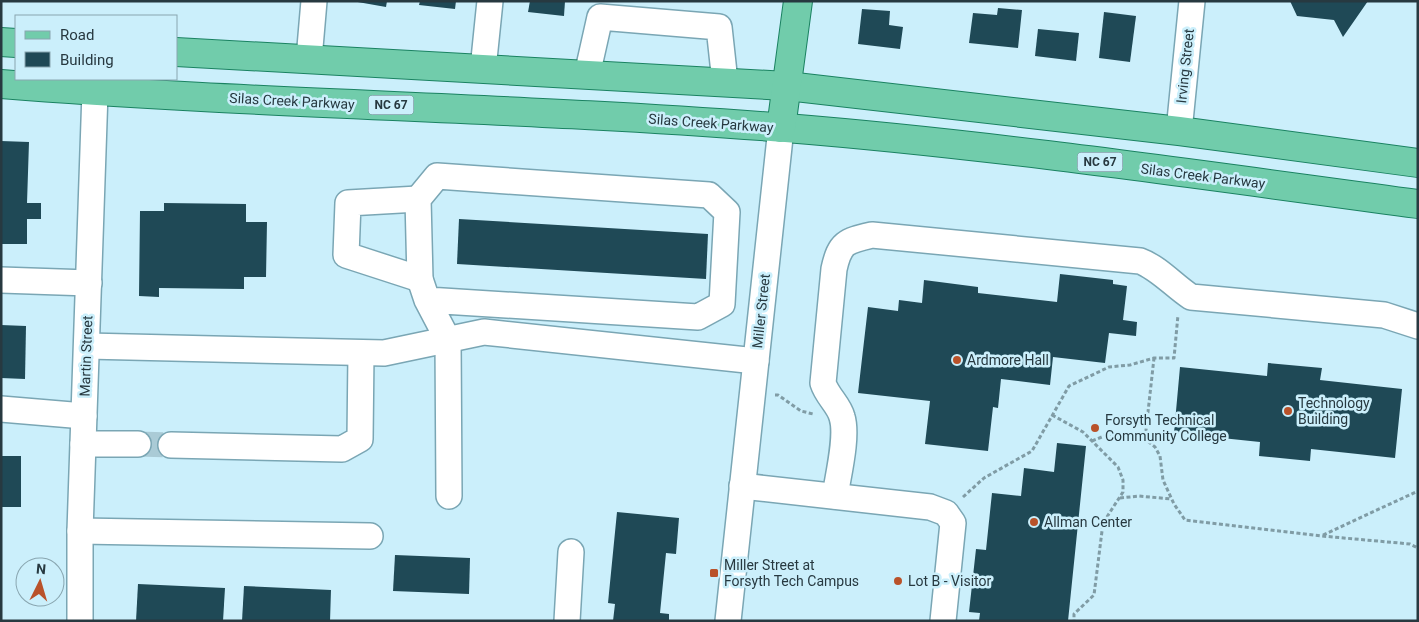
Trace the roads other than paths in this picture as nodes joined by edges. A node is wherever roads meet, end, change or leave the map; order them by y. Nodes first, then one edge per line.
1 (314, 1) edge
2 (490, 1) edge
3 (798, 1) edge
4 (1192, 1) edge
5 (1, 42) edge
6 (15, 43) edge
7 (178, 52) edge
8 (310, 59) junction
9 (483, 69) junction
10 (587, 75) junction
11 (725, 82) junction
12 (1, 84) edge
13 (787, 86) junction
14 (95, 92) junction
15 (781, 128) junction
16 (1179, 131) junction
17 (1418, 163) edge
18 (418, 199) junction
19 (1418, 204) edge
20 (1, 280) edge
21 (89, 283) junction
22 (423, 290) junction
23 (612, 312) junction
24 (1418, 326) edge
25 (448, 340) junction
26 (610, 345) junction
27 (86, 346) junction
28 (360, 353) junction
29 (756, 361) junction
30 (1, 409) edge
31 (84, 416) junction
32 (83, 444) junction
33 (138, 444) tunnel mouth
34 (171, 445) tunnel mouth
35 (742, 486) junction
36 (449, 496) dead end
37 (836, 496) junction
38 (80, 531) junction
39 (370, 536) dead end
40 (571, 552) dead end
41 (80, 621) edge
42 (567, 621) edge
43 (728, 621) edge
44 (944, 621) edge

1 - 8 street
2 - 9 street
3 - 13 main road, Miller Street
4 - 16 street, Irving Street
5 - 6 main road
7 - 8 main road
8 - 9 main road
9 - 10 main road
10 - 11 main road
10 - 11 street
11 - 13 main road
12 - 14 main road, Silas Creek Parkway / NC 67
13 - 15 main road, Miller Street
13 - 16 main road
14 - 15 main road, Silas Creek Parkway / NC 67
14 - 21 street, Martin Street
15 - 19 main road, Silas Creek Parkway / NC 67
15 - 29 street, Miller Street
16 - 17 main road
18 - 22 street
18 - 22 street
18 - 23 street
20 - 21 street
21 - 27 street, Martin Street
22 - 23 street
22 - 25 street
23 - 26 street
24 - 37 street
25 - 26 street
25 - 28 street
25 - 36 street
26 - 29 street
27 - 28 street
27 - 31 street, Martin Street
28 - 34 street
29 - 35 street, Miller Street
30 - 31 street
31 - 32 street, Martin Street
32 - 33 street
32 - 38 street, Martin Street
35 - 37 street
35 - 43 street, Miller Street
37 - 44 street
38 - 39 street
38 - 41 street, Martin Street
40 - 42 street

